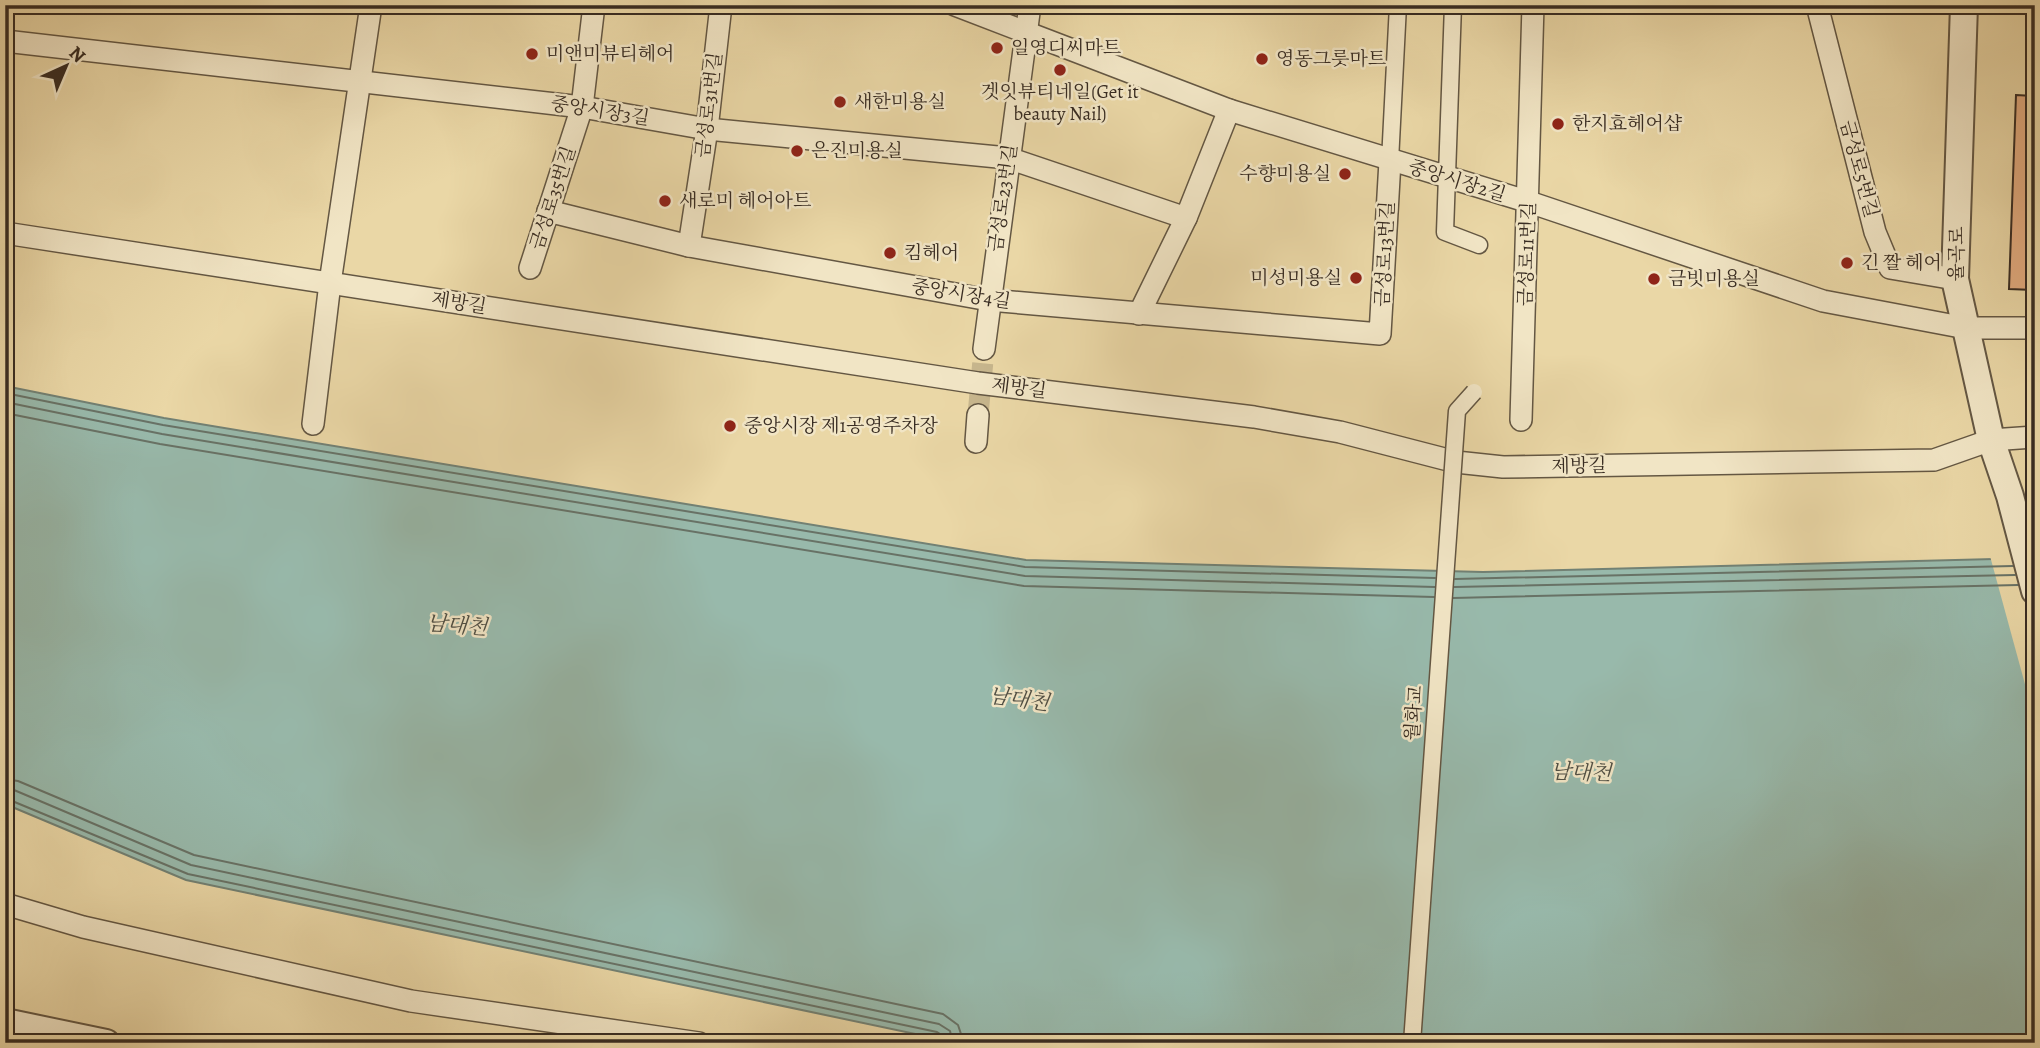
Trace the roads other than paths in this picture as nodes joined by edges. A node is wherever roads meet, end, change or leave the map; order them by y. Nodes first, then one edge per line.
1 (371, 5) edge
2 (594, 5) edge
3 (721, 5) edge
4 (955, 5) edge
5 (1030, 5) edge
6 (1398, 5) edge
7 (1454, 5) edge
8 (1533, 5) edge
9 (1816, 5) edge
10 (1964, 5) edge
11 (1025, 33) junction
12 (5, 41) edge
13 (359, 83) junction
14 (582, 107) junction
15 (1229, 110) junction
16 (706, 129) junction
17 (1008, 158) junction
18 (1390, 160) junction
19 (1447, 178) junction
20 (1529, 202) junction
21 (548, 211) junction
22 (1186, 218) junction
23 (5, 233) edge
24 (1479, 245) dead end
25 (689, 246) junction
26 (530, 268) dead end
27 (1955, 279) junction
28 (330, 283) junction
29 (989, 300) junction
30 (1139, 314) junction
31 (1966, 328) junction
32 (2035, 328) edge
33 (1380, 334) joint
34 (984, 349) tunnel mouth
35 (1474, 393) dead end
36 (978, 415) tunnel mouth
37 (1521, 420) dead end
38 (313, 424) dead end
39 (2035, 437) edge
40 (1992, 440) junction
41 (976, 442) dead end
42 (2035, 591) edge
43 (5, 904) edge
44 (5, 1022) edge
45 (106, 1043) edge
46 (699, 1043) edge
47 (1412, 1043) edge

1 - 13 street
2 - 14 street, 금성로35번길
3 - 16 street, 금성로31번길
4 - 11 street, 중앙시장2길
5 - 11 street, 금성로23번길
6 - 18 street, 금성로13번길
7 - 19 street
8 - 20 street, 금성로11번길
9 - 27 street, 금성로5번길
10 - 27 street, 율곡로
11 - 15 street, 중앙시장2길
11 - 17 street, 금성로23번길
12 - 13 street, 중앙시장3길
13 - 14 street, 중앙시장3길
13 - 28 street
14 - 16 street, 중앙시장3길
14 - 21 street, 금성로35번길
15 - 18 street, 중앙시장2길
15 - 22 street
16 - 17 street, 중앙시장3길
16 - 25 street, 금성로31번길
17 - 22 street, 중앙시장3길
17 - 29 street, 금성로23번길
18 - 19 street, 중앙시장2길
18 - 33 street, 금성로13번길
19 - 20 street, 중앙시장2길
19 - 24 street
20 - 31 street, 중앙시장2길
20 - 37 street, 금성로11번길
21 - 25 street, 중앙시장4길
21 - 26 street, 금성로35번길
22 - 30 street
23 - 28 street, 제방길
25 - 29 street, 중앙시장4길
27 - 31 street, 율곡로
28 - 38 street
28 - 40 street, 제방길
29 - 30 street, 중앙시장4길
29 - 34 street, 금성로23번길
30 - 33 street, 중앙시장4길
31 - 32 street, 중앙시장2길
31 - 40 street, 율곡로
35 - 47 street, 월화교, bridge
36 - 41 street
39 - 40 street, 제방길
40 - 42 street, 율곡로
43 - 46 street
44 - 45 street

